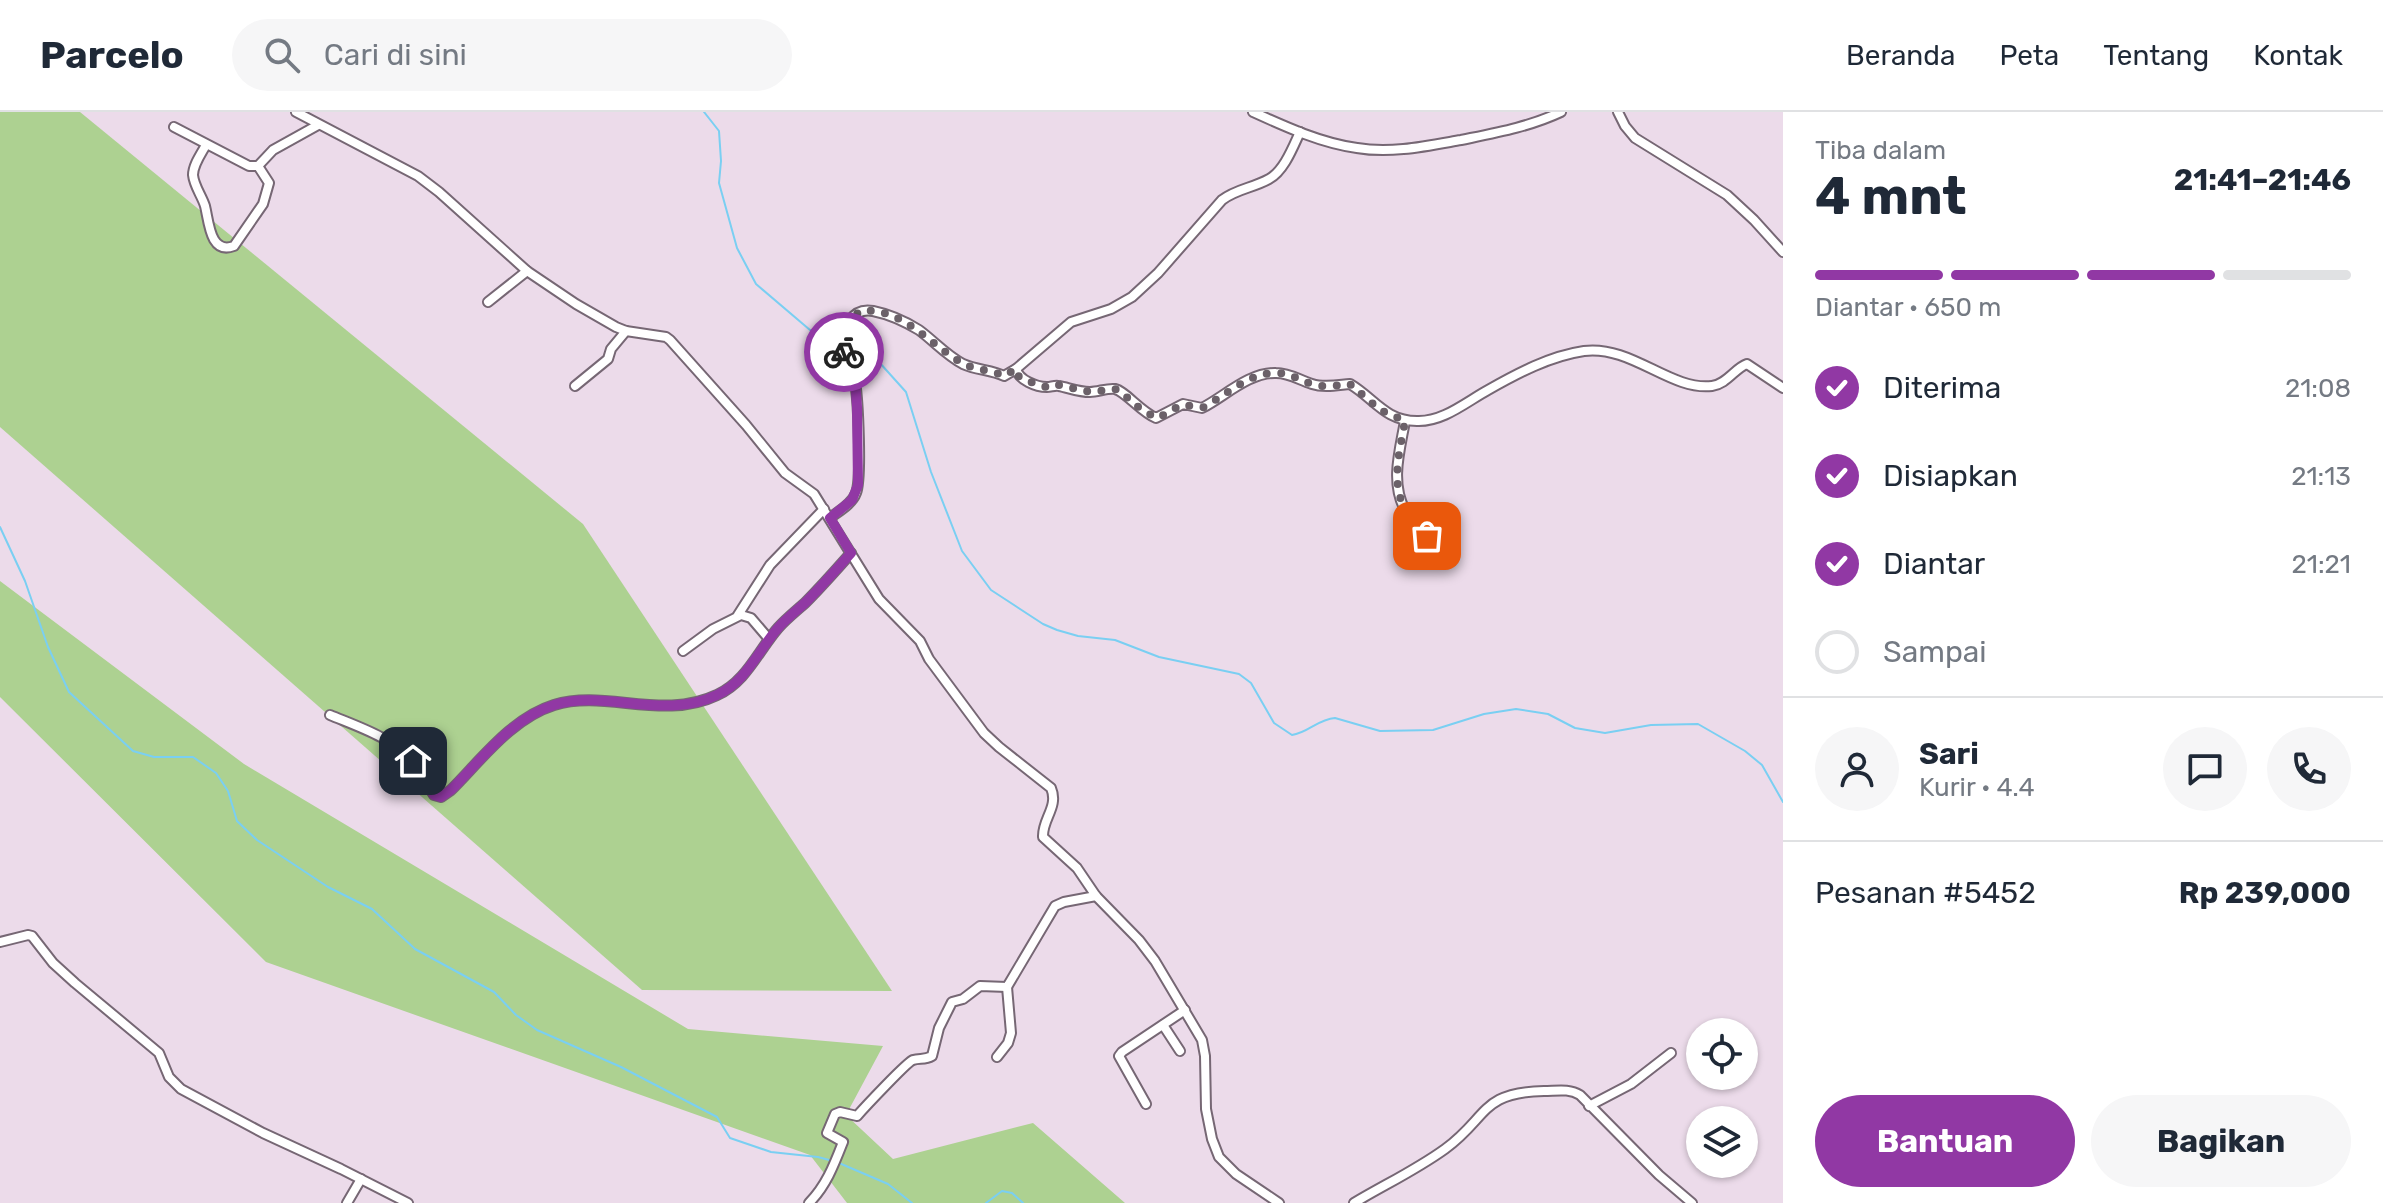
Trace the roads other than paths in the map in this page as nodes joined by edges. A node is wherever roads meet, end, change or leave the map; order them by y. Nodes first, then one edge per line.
1 (296, 112) edge
2 (1253, 112) edge
3 (1561, 112) edge
4 (1618, 112) edge
5 (318, 125) junction
6 (174, 127) dead end
7 (1300, 132) junction
8 (206, 145) junction
9 (258, 166) junction
10 (1783, 252) edge
11 (527, 271) junction
12 (488, 302) dead end
13 (626, 331) junction
14 (1016, 369) junction
15 (575, 386) dead end
16 (1783, 388) edge
17 (1405, 421) junction
18 (824, 509) junction
19 (830, 518) junction
20 (851, 553) junction
21 (1443, 554) dead end
22 (738, 615) junction
23 (769, 639) junction
24 (683, 651) dead end
25 (330, 715) dead end
26 (1096, 896) junction
27 (0, 942) edge
28 (1007, 987) junction
29 (1185, 1010) junction
30 (1163, 1025) junction
31 (1180, 1051) dead end
32 (1671, 1053) dead end
33 (997, 1057) dead end
34 (1146, 1104) dead end
35 (1589, 1106) junction
36 (361, 1179) junction
37 (391, 1199) edge
38 (347, 1203) edge
39 (408, 1203) edge
40 (809, 1203) edge
41 (1279, 1203) edge
42 (1354, 1203) edge
43 (1692, 1203) edge

1 - 5 street
2 - 7 street
3 - 7 street
4 - 10 street
5 - 9 street
5 - 11 street
6 - 8 street
7 - 14 street
8 - 9 street
8 - 9 street
11 - 12 street
11 - 13 street
13 - 15 street
13 - 18 street
14 - 17 street
14 - 19 street
16 - 17 street
17 - 21 street
18 - 19 street
18 - 22 street
19 - 20 street
20 - 23 street
20 - 26 street
22 - 23 street
22 - 24 street
23 - 25 street
26 - 28 street
26 - 29 street
27 - 36 street
28 - 33 street
28 - 40 street
29 - 30 street
29 - 41 street
30 - 31 street
30 - 34 street
32 - 35 street
35 - 42 street
35 - 43 street
36 - 37 street
36 - 38 street
37 - 39 street

